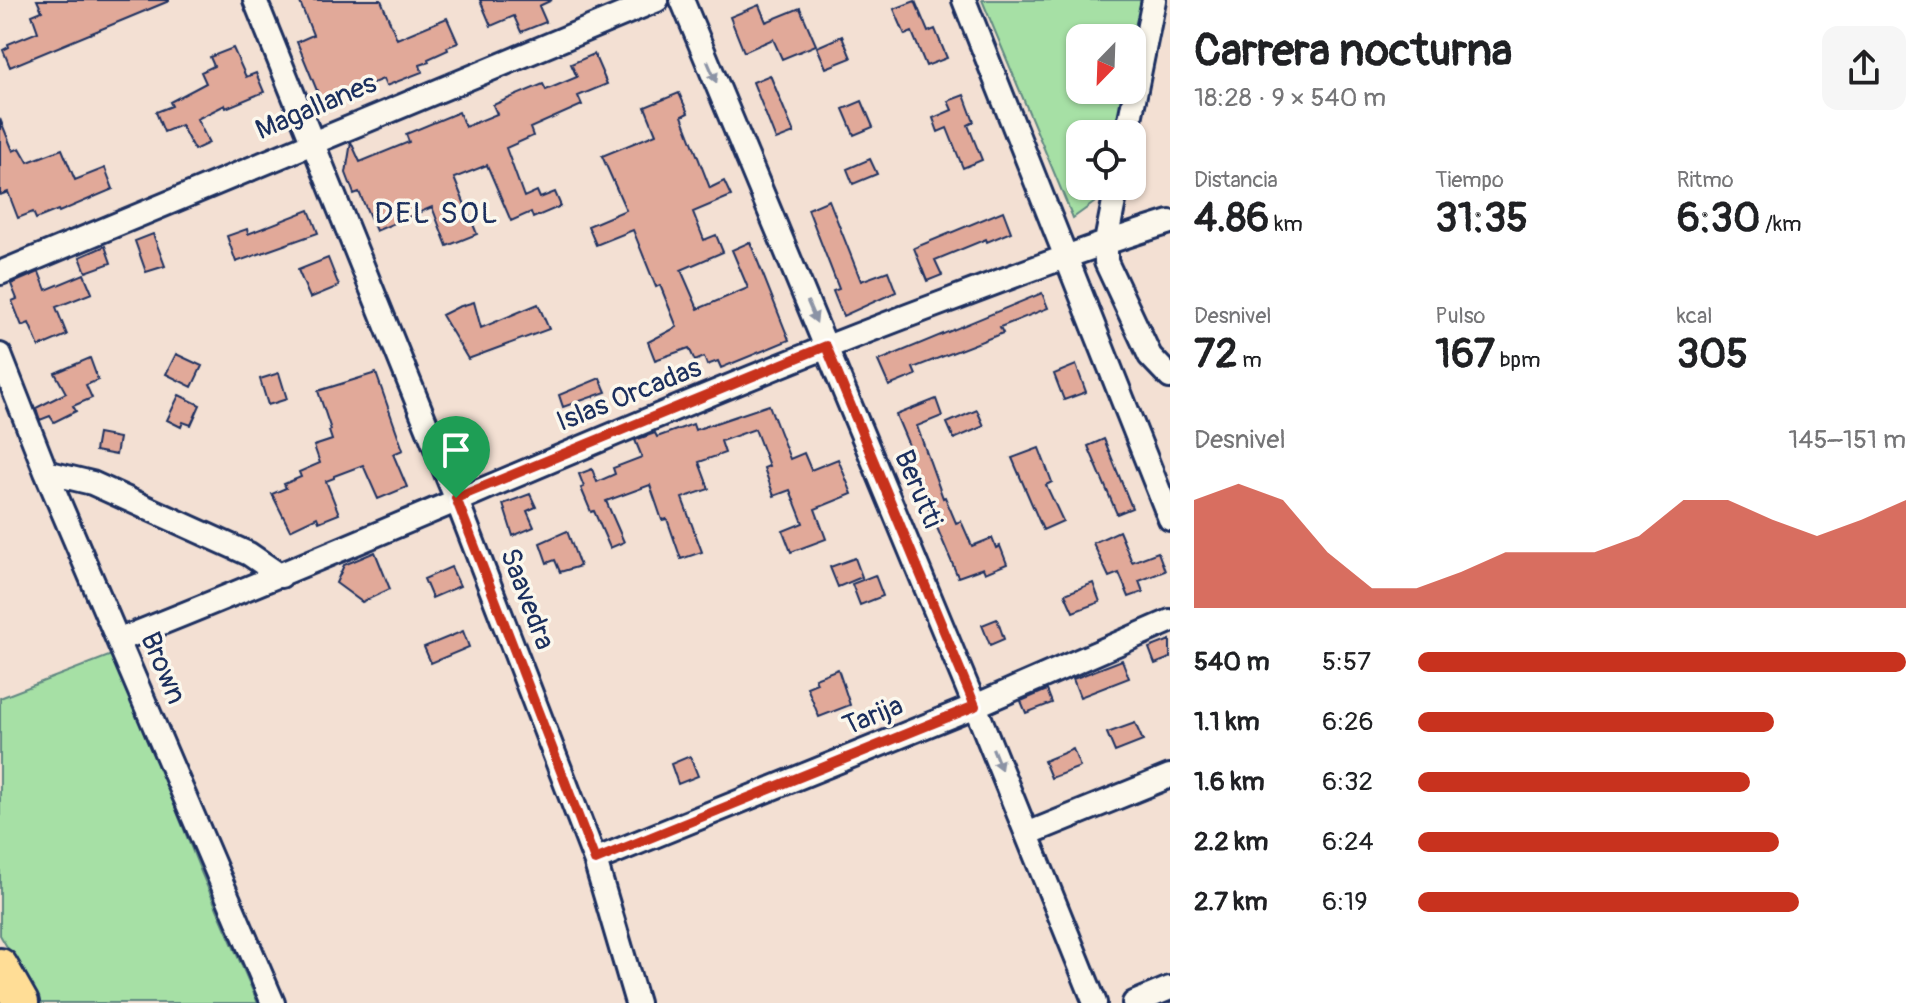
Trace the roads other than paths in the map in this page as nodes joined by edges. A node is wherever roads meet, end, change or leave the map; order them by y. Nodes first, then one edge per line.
1 (255, 0) edge
2 (657, 0) edge
3 (682, 0) edge
4 (964, 0) edge
5 (1154, 0) edge
6 (1130, 120) edge
7 (312, 141) junction
8 (1114, 200) edge
9 (1170, 222) edge
10 (1106, 242) junction
11 (1067, 256) junction
12 (0, 273) edge
13 (826, 346) junction
14 (0, 355) edge
15 (1170, 377) edge
16 (46, 472) junction
17 (456, 498) junction
18 (1170, 519) edge
19 (281, 576) junction
20 (1170, 621) edge
21 (119, 640) junction
22 (975, 706) junction
23 (1170, 776) edge
24 (1027, 834) junction
25 (595, 860) junction
26 (0, 966) edge
27 (1170, 988) edge
28 (21, 1003) edge
29 (273, 1003) edge
30 (637, 1003) edge
31 (1095, 1003) edge
32 (1134, 1003) edge

1 - 7 street, Saavedra
2 - 7 street, Magallanes
3 -> 13 street, Berutti
4 - 11 street
5 - 6 street
7 - 12 street, Magallanes
7 - 17 street, Saavedra
8 - 10 street
9 - 10 street, Islas Orcadas
10 - 11 street, Islas Orcadas
10 - 15 street
11 - 13 street, Islas Orcadas
11 - 18 street
13 - 17 street, Islas Orcadas
13 - 22 street, Berutti
14 - 16 street, Brown
16 - 19 street
16 - 21 street, Brown
17 - 19 street, Islas Orcadas
17 - 25 street, Saavedra
19 - 21 street, Islas Orcadas
20 - 22 street, Tarija
21 - 29 street, Brown
22 -> 24 street, Berutti
22 - 25 street, Tarija
23 - 24 street
24 - 31 street, Berutti
25 - 30 street, Saavedra
26 - 28 main road
27 - 32 street

